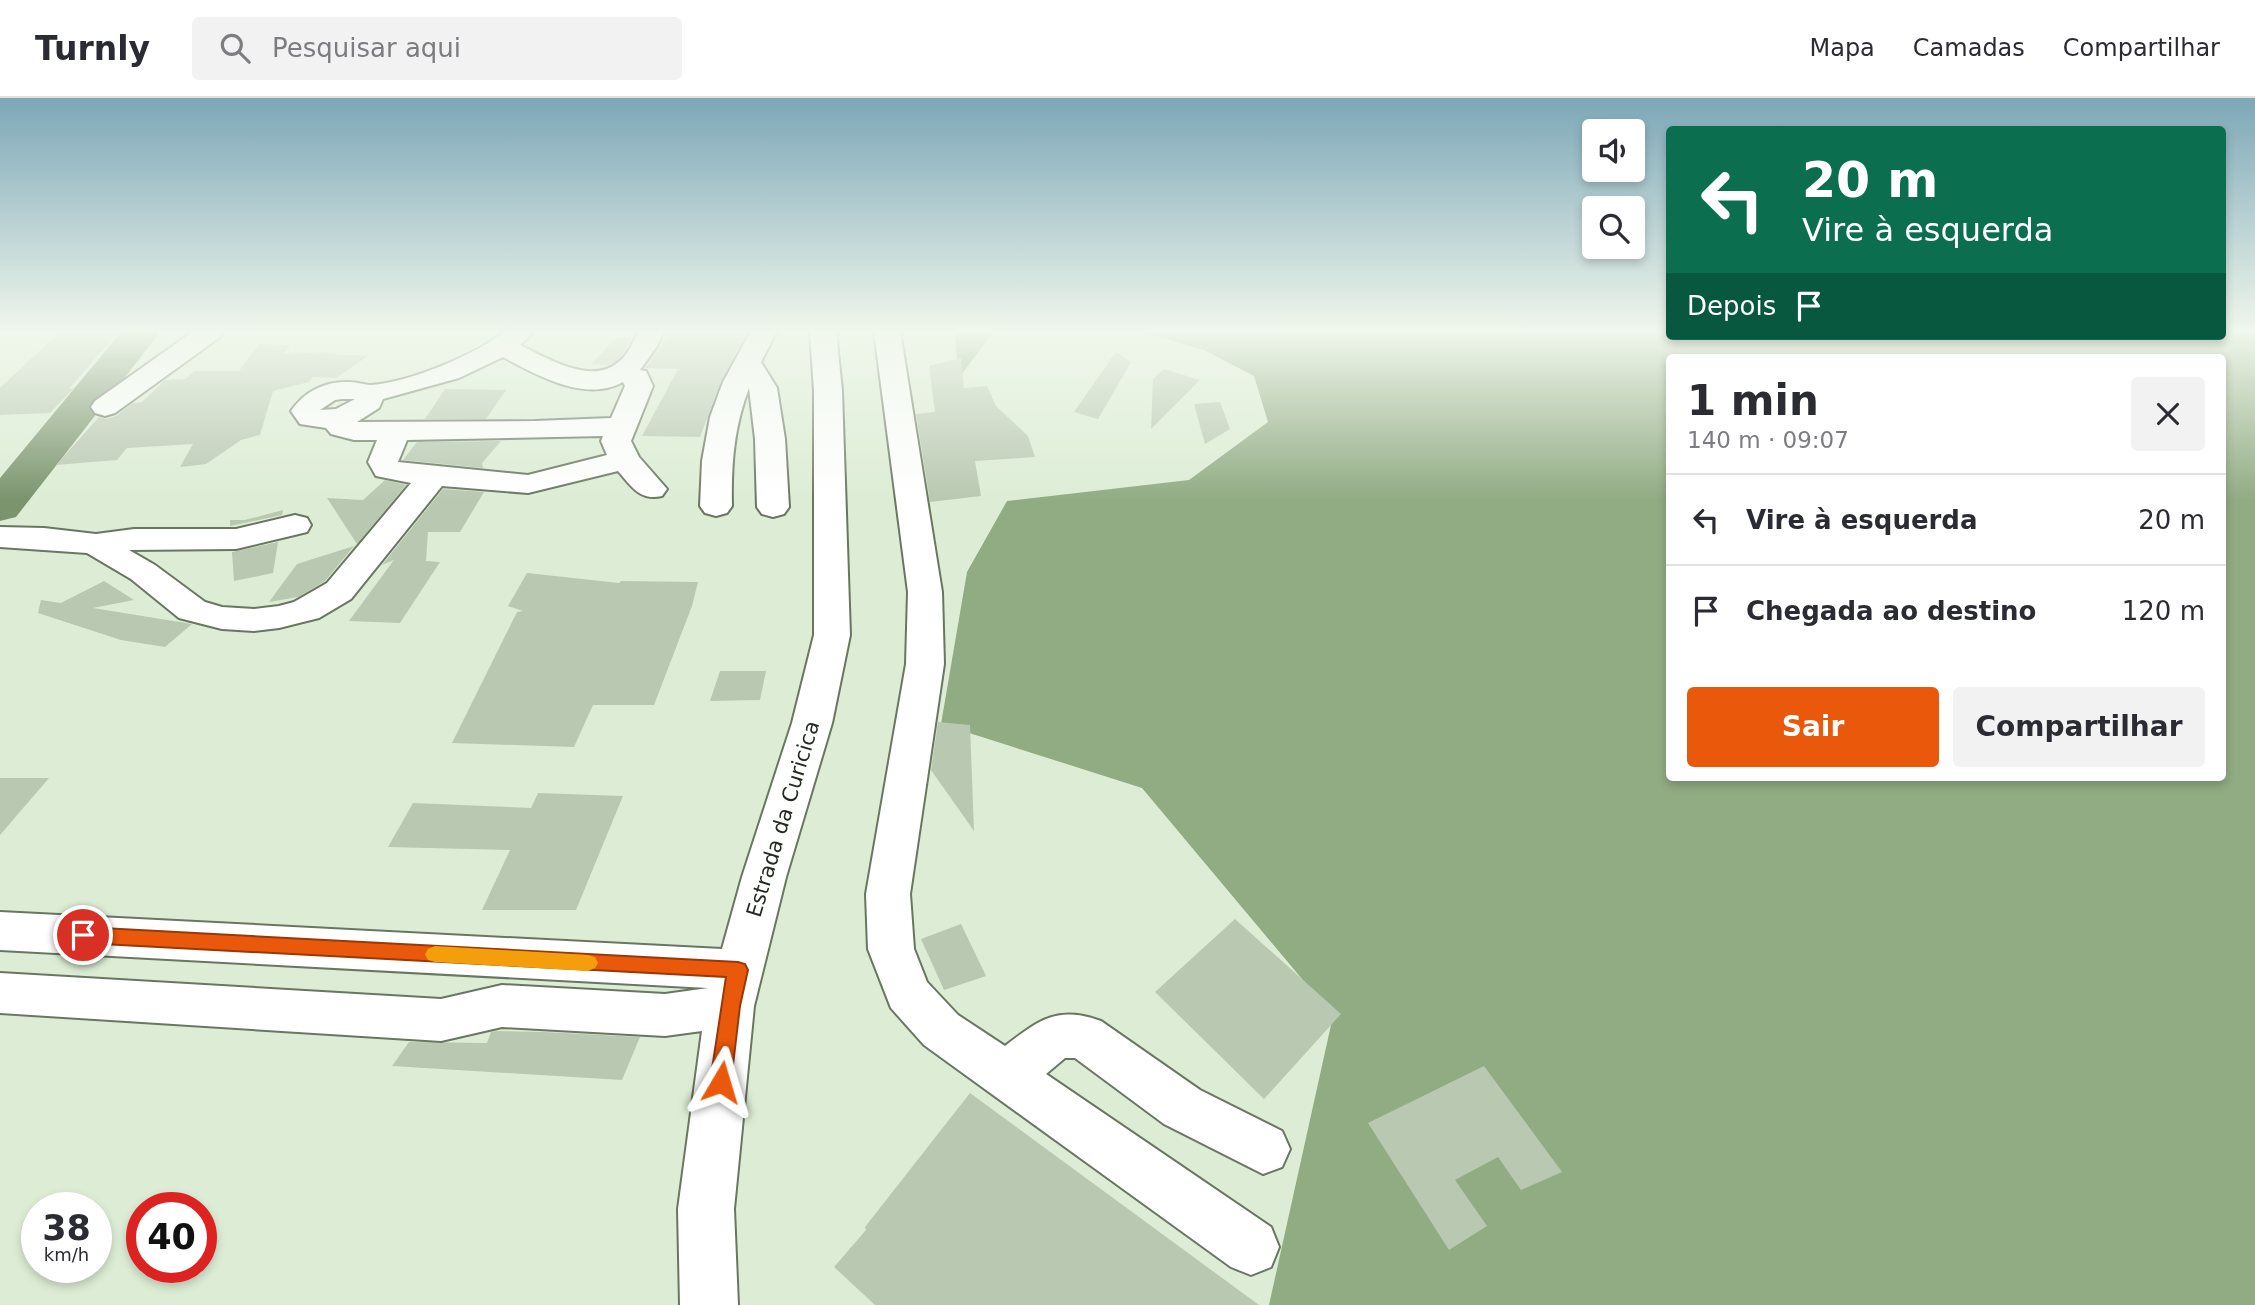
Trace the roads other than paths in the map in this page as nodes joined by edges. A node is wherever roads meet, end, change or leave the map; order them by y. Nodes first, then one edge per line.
1 (132, 387) edge
2 (394, 387) edge
3 (638, 387) edge
4 (737, 387) edge
5 (763, 387) edge
6 (828, 387) edge
7 (895, 387) edge
8 (369, 394) junction
9 (105, 407) dead end
10 (344, 417) junction
11 (621, 426) junction
12 (395, 431) junction
13 (625, 460) junction
14 (434, 476) junction
15 (651, 489) dead end
16 (716, 506) dead end
17 (773, 507) dead end
18 (295, 525) dead end
19 (0, 537) edge
20 (96, 544) junction
21 (0, 930) edge
22 (734, 988) junction
23 (0, 993) edge
24 (1006, 1076) junction
25 (1264, 1149) dead end
26 (1251, 1247) dead end
27 (709, 1305) edge

1 - 9 street
2 - 8 street
3 - 11 street
4 - 16 street
5 - 17 street
6 - 22 street, Estrada da Curicica
7 - 24 street
8 - 10 street
8 - 10 street
10 - 12 street
11 - 12 street
11 - 13 street
12 - 14 street
13 - 14 street
13 - 15 street
14 - 20 street
18 - 20 street
19 - 20 street
21 - 22 street
22 - 23 street
22 - 27 street, Estrada da Curicica
24 - 25 street
24 - 26 street

